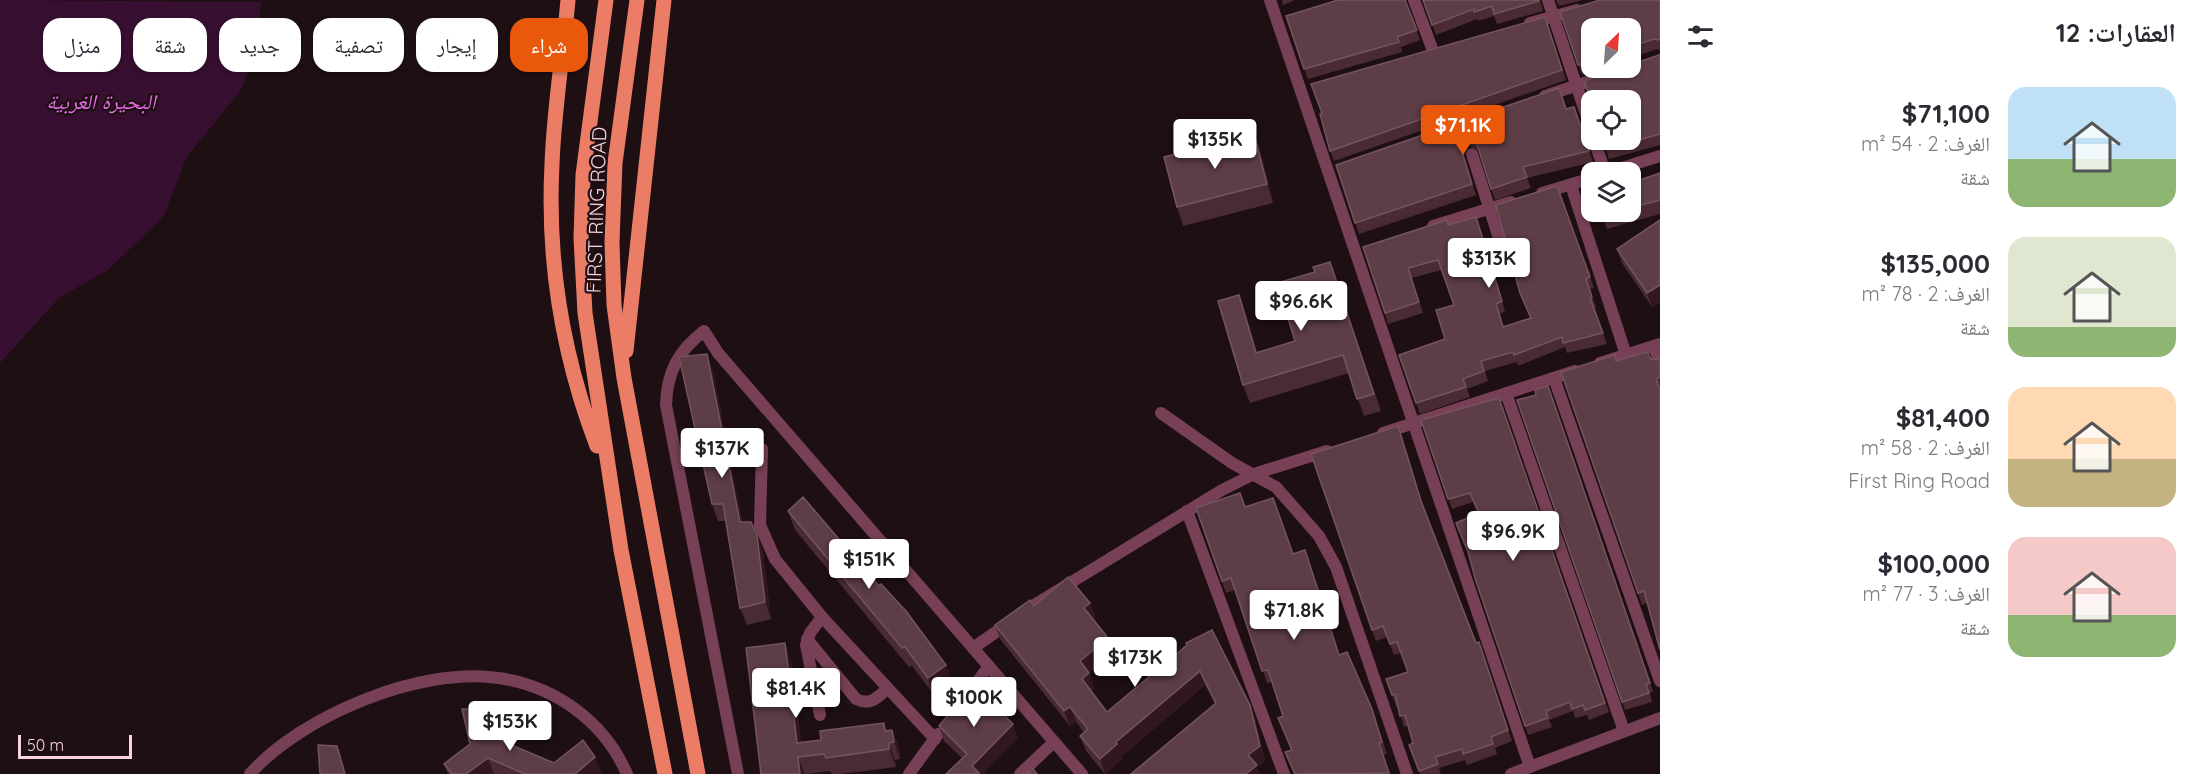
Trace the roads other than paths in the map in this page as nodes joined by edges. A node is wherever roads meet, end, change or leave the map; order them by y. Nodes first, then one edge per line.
1 (568, 0) edge
2 (606, 0) edge
3 (637, 0) edge
4 (664, 0) edge
5 (1270, 0) edge
6 (1414, 0) edge
7 (1548, 0) edge
8 (1587, 6) edge
9 (1554, 16) junction
10 (1521, 26) edge
11 (1433, 51) edge
12 (1597, 78) edge
13 (1576, 85) junction
14 (1581, 100) edge
15 (1531, 101) edge
16 (1472, 154) dead end
17 (1660, 156) edge
18 (1640, 162) edge
19 (1581, 182) edge
20 (1572, 185) junction
21 (1489, 208) junction
22 (1422, 230) edge
23 (1504, 254) dead end
24 (1657, 345) edge
25 (1626, 355) junction
26 (1660, 364) edge
27 (624, 378) junction
28 (1554, 378) junction
29 (1506, 393) junction
30 (1161, 413) dead end
31 (1413, 423) junction
32 (1368, 438) edge
33 (1345, 445) edge
34 (762, 449) dead end
35 (607, 473) junction
36 (1254, 474) junction
37 (1187, 511) junction
38 (822, 617) junction
39 (807, 639) junction
40 (973, 648) junction
41 (989, 666) junction
42 (1660, 681) edge
43 (887, 689) junction
44 (820, 715) dead end
45 (1660, 718) edge
46 (1624, 731) junction
47 (935, 739) junction
48 (1054, 742) junction
49 (1530, 767) junction
50 (250, 774) edge
51 (627, 774) edge
52 (665, 774) edge
53 (698, 774) edge
54 (738, 774) edge
55 (909, 774) edge
56 (1020, 774) edge
57 (1082, 774) edge
58 (1284, 774) edge
59 (1407, 774) edge
60 (1511, 774) edge

1 - 35 main road
2 - 35 main road, FIRST RING ROAD
3 - 27 main road, FIRST RING ROAD
4 - 27 main road
5 - 31 street
6 - 11 street
7 - 9 street
8 - 9 street
9 - 10 street
9 - 13 street
12 - 13 street
13 - 14 street
13 - 15 street
16 - 21 street
17 - 18 street
19 - 20 street
20 - 21 street
20 - 25 street
21 - 22 street
21 - 23 street
24 - 25 street
24 - 26 street
25 - 28 street
27 - 53 main road, FIRST RING ROAD
28 - 29 street
28 - 42 street
29 - 31 street
29 - 46 street
30 - 36 street
31 - 32 street
31 - 49 street
33 - 36 street
34 - 38 street
35 - 52 main road, FIRST RING ROAD
36 - 37 street
36 - 59 street
37 - 40 street
37 - 58 street
38 - 39 street
38 - 43 street
39 - 43 street
39 - 44 street
40 - 41 street
40 - 54 street
41 - 47 street
41 - 48 street
43 - 47 street
45 - 46 street
46 - 49 street
47 - 55 street
48 - 56 street
48 - 57 street
49 - 60 street
50 - 51 street

